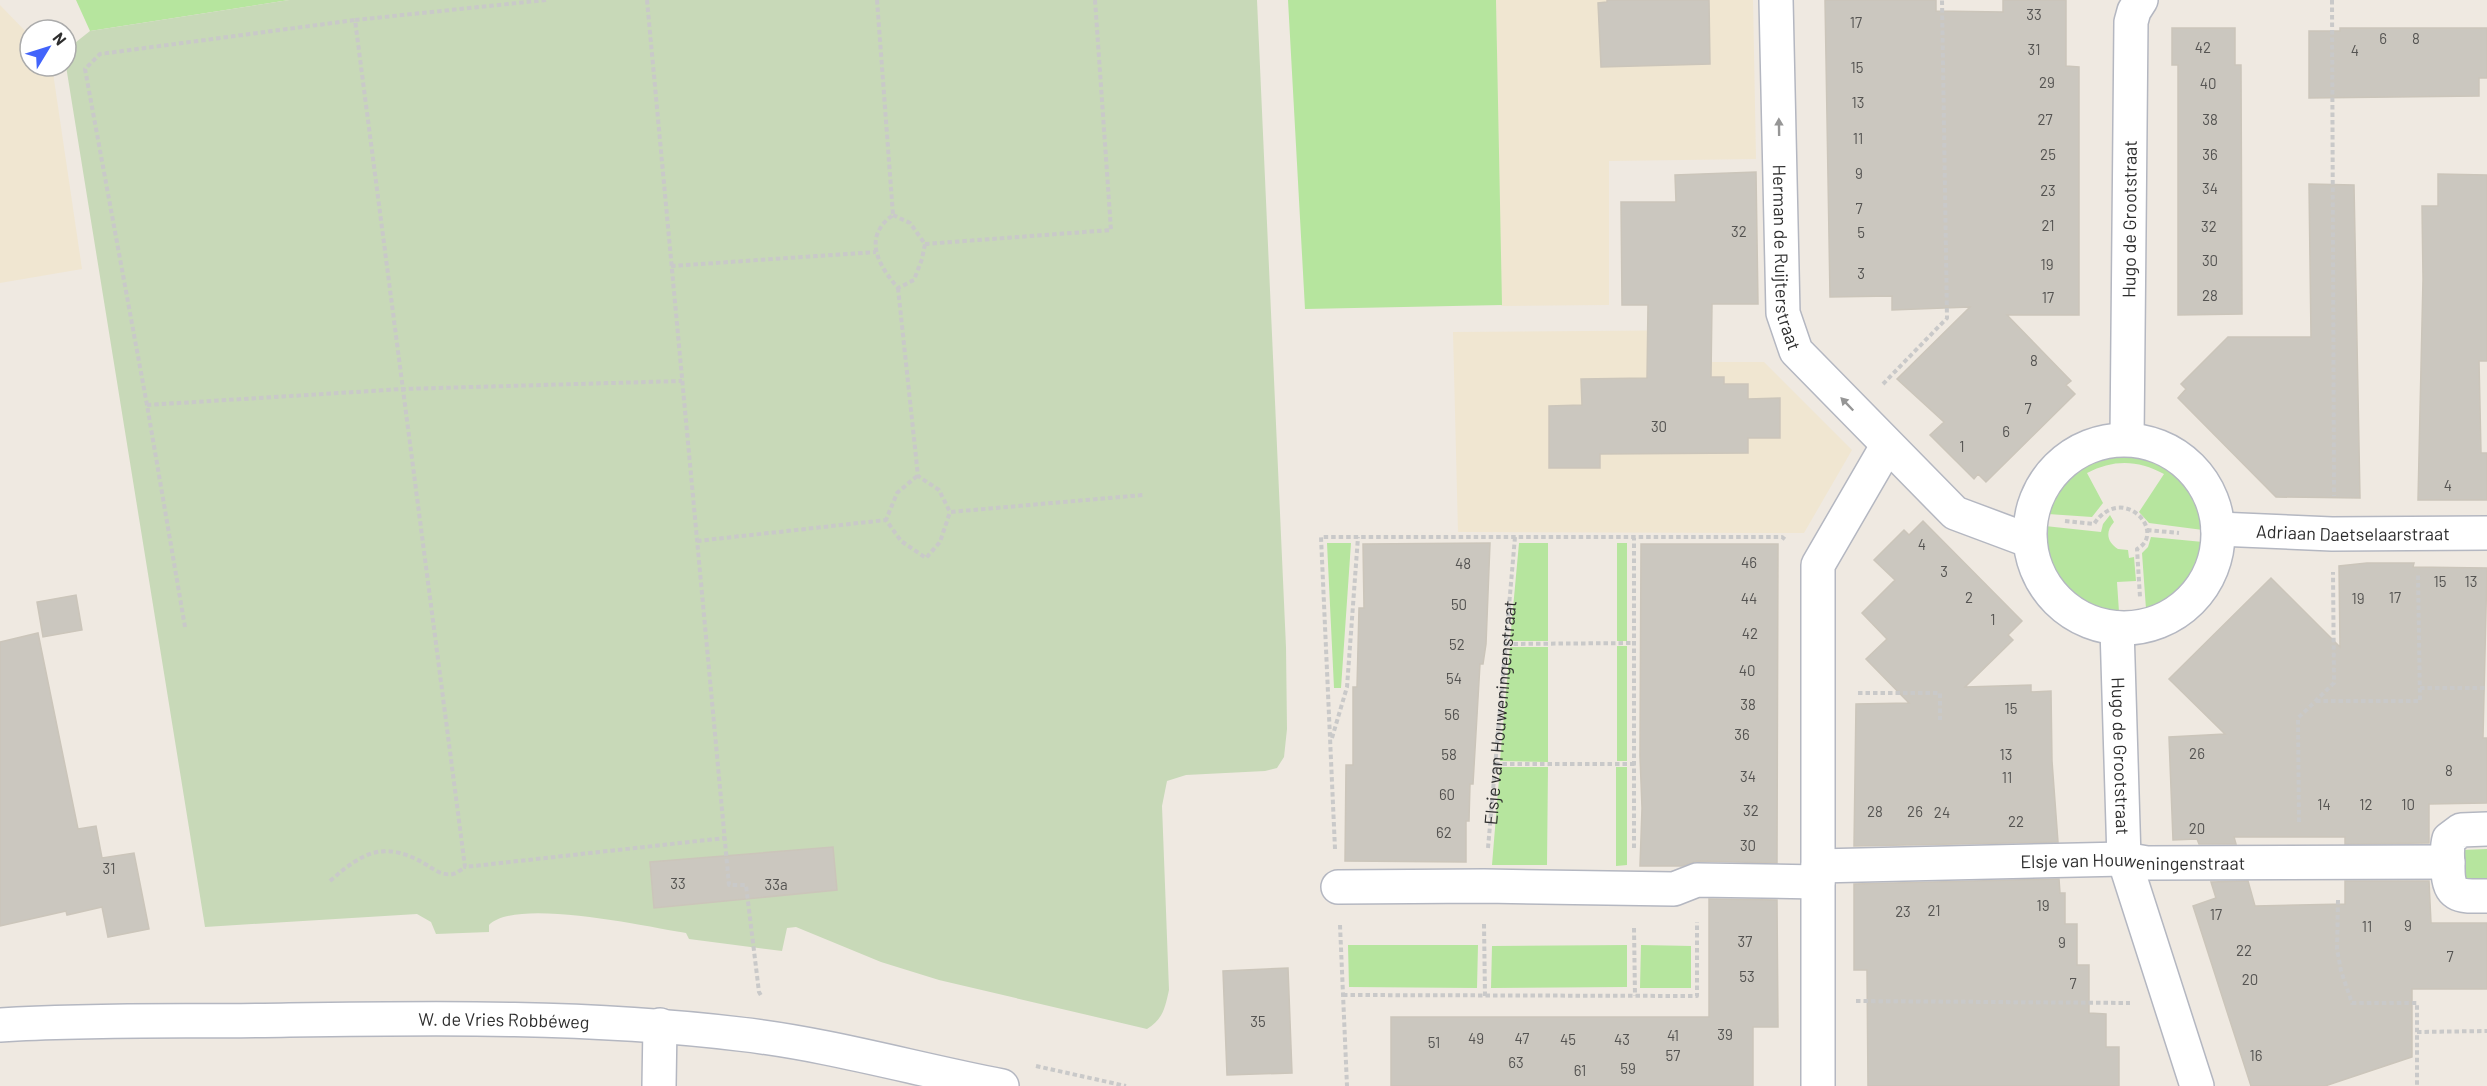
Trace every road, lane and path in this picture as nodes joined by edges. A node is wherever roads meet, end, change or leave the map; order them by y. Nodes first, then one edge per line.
1 (546, 0) edge
2 (647, 0) edge
3 (877, 0) edge
4 (1095, 0) edge
5 (1776, 0) edge
6 (1942, 0) edge
7 (2141, 0) edge
8 (2332, 0) edge
9 (355, 20) junction
10 (893, 215) junction
11 (925, 244) junction
12 (876, 252) junction
13 (671, 266) junction
14 (898, 288) junction
15 (682, 381) junction
16 (403, 389) junction
17 (147, 405) junction
18 (1854, 411) junction
19 (2127, 439) junction
20 (1887, 446) junction
21 (918, 476) junction
22 (1143, 495) dead end
23 (950, 512) junction
24 (886, 520) junction
25 (2218, 529) junction
26 (2030, 530) junction
27 (2487, 533) edge
28 (2332, 534) junction
29 (2418, 534) junction
30 (1358, 537) junction
31 (1515, 537) junction
32 (1565, 537) junction
33 (1634, 538) junction
34 (698, 541) junction
35 (1565, 544) dead end
36 (1818, 565) junction
37 (185, 627) dead end
38 (2130, 627) junction
39 (1635, 643) junction
40 (1506, 644) junction
41 (2420, 688) junction
42 (2487, 688) edge
43 (1818, 694) junction
44 (2316, 701) junction
45 (1940, 720) dead end
46 (1330, 742) junction
47 (1495, 764) junction
48 (1635, 764) junction
49 (2487, 829) edge
50 (725, 838) junction
51 (2124, 859) junction
52 (2299, 862) junction
53 (2448, 862) junction
54 (2339, 863) junction
55 (465, 867) junction
56 (1818, 874) junction
57 (1697, 880) junction
58 (330, 881) dead end
59 (1484, 886) junction
60 (1338, 887) junction
61 (1634, 889) junction
62 (2487, 896) edge
63 (1343, 995) junction
64 (1485, 996) junction
65 (1635, 996) junction
66 (1819, 1000) junction
67 (2135, 1004) dead end
68 (767, 1005) dead end
69 (0, 1025) edge
70 (660, 1025) junction
71 (2487, 1031) edge
72 (2417, 1032) junction
73 (999, 1079) edge
74 (659, 1086) edge
75 (1126, 1086) edge
76 (1347, 1086) edge
77 (1818, 1086) edge
78 (2197, 1086) edge
79 (2417, 1086) edge

1 - 9 path
2 - 13 path
3 - 10 path
4 - 11 path
18 -> 5 street, Herman de Ruijterstraat
6 - 18 path
7 - 19 street, Hugo de Grootstraat
8 - 28 path
9 - 16 path
9 - 17 path
10 - 11 path
10 - 12 path
11 - 14 path
12 - 13 path
12 - 14 path
13 - 15 path
14 - 21 path
15 - 16 path
15 - 34 path
16 - 17 path
16 - 55 path
17 - 37 path
18 - 20 street, Herman de Ruijterstraat
19 - 25 street
19 - 26 street
20 - 26 street, Herman de Ruijterstraat
20 - 36 street
21 - 23 path
21 - 24 path
22 - 23 path
23 - 24 path
24 - 34 path
25 - 28 street, Adriaan Daetselaarstraat
25 - 38 street
26 - 38 street
26 - 38 path
27 - 29 street, Adriaan Daetselaarstraat
28 - 29 street, Adriaan Daetselaarstraat
28 - 44 path
29 - 41 path
30 - 31 path
30 - 46 path
30 - 46 path
31 - 32 path
31 - 40 path, Elsje van Houweningenstraat
32 - 33 path
32 - 35 path
33 - 36 path
33 - 39 path
34 - 50 path
36 - 43 street
38 - 51 street, Hugo de Grootstraat
39 - 40 path
39 - 48 path
40 - 47 path, Elsje van Houweningenstraat
41 - 42 path
41 - 44 path
43 - 45 path
43 - 56 street
44 - 52 path
46 - 60 path
47 - 48 path
47 - 59 path, Elsje van Houweningenstraat
48 - 61 path
49 - 53 street
50 - 55 path
50 - 68 path
51 - 52 street, Elsje van Houweningenstraat
51 - 56 street, Elsje van Houweningenstraat
51 - 78 street, Hugo de Grootstraat
52 - 54 street, Elsje van Houweningenstraat
53 - 54 street, Elsje van Houweningenstraat
53 - 62 street
54 - 72 path
55 - 58 path
56 - 57 street, Elsje van Houweningenstraat
56 - 66 street
57 - 61 street, Elsje van Houweningenstraat
57 - 65 path
59 - 60 street, Elsje van Houweningenstraat
59 - 61 street, Elsje van Houweningenstraat
59 - 64 path
60 - 63 path
61 - 65 path
63 - 64 path
63 - 76 path
64 - 65 path
66 - 67 path
66 - 77 street
69 - 70 street, W. de Vries Robbéweg
70 - 73 street, W. de Vries Robbéweg
70 - 74 street
71 - 72 path
72 - 79 path
73 - 75 path

